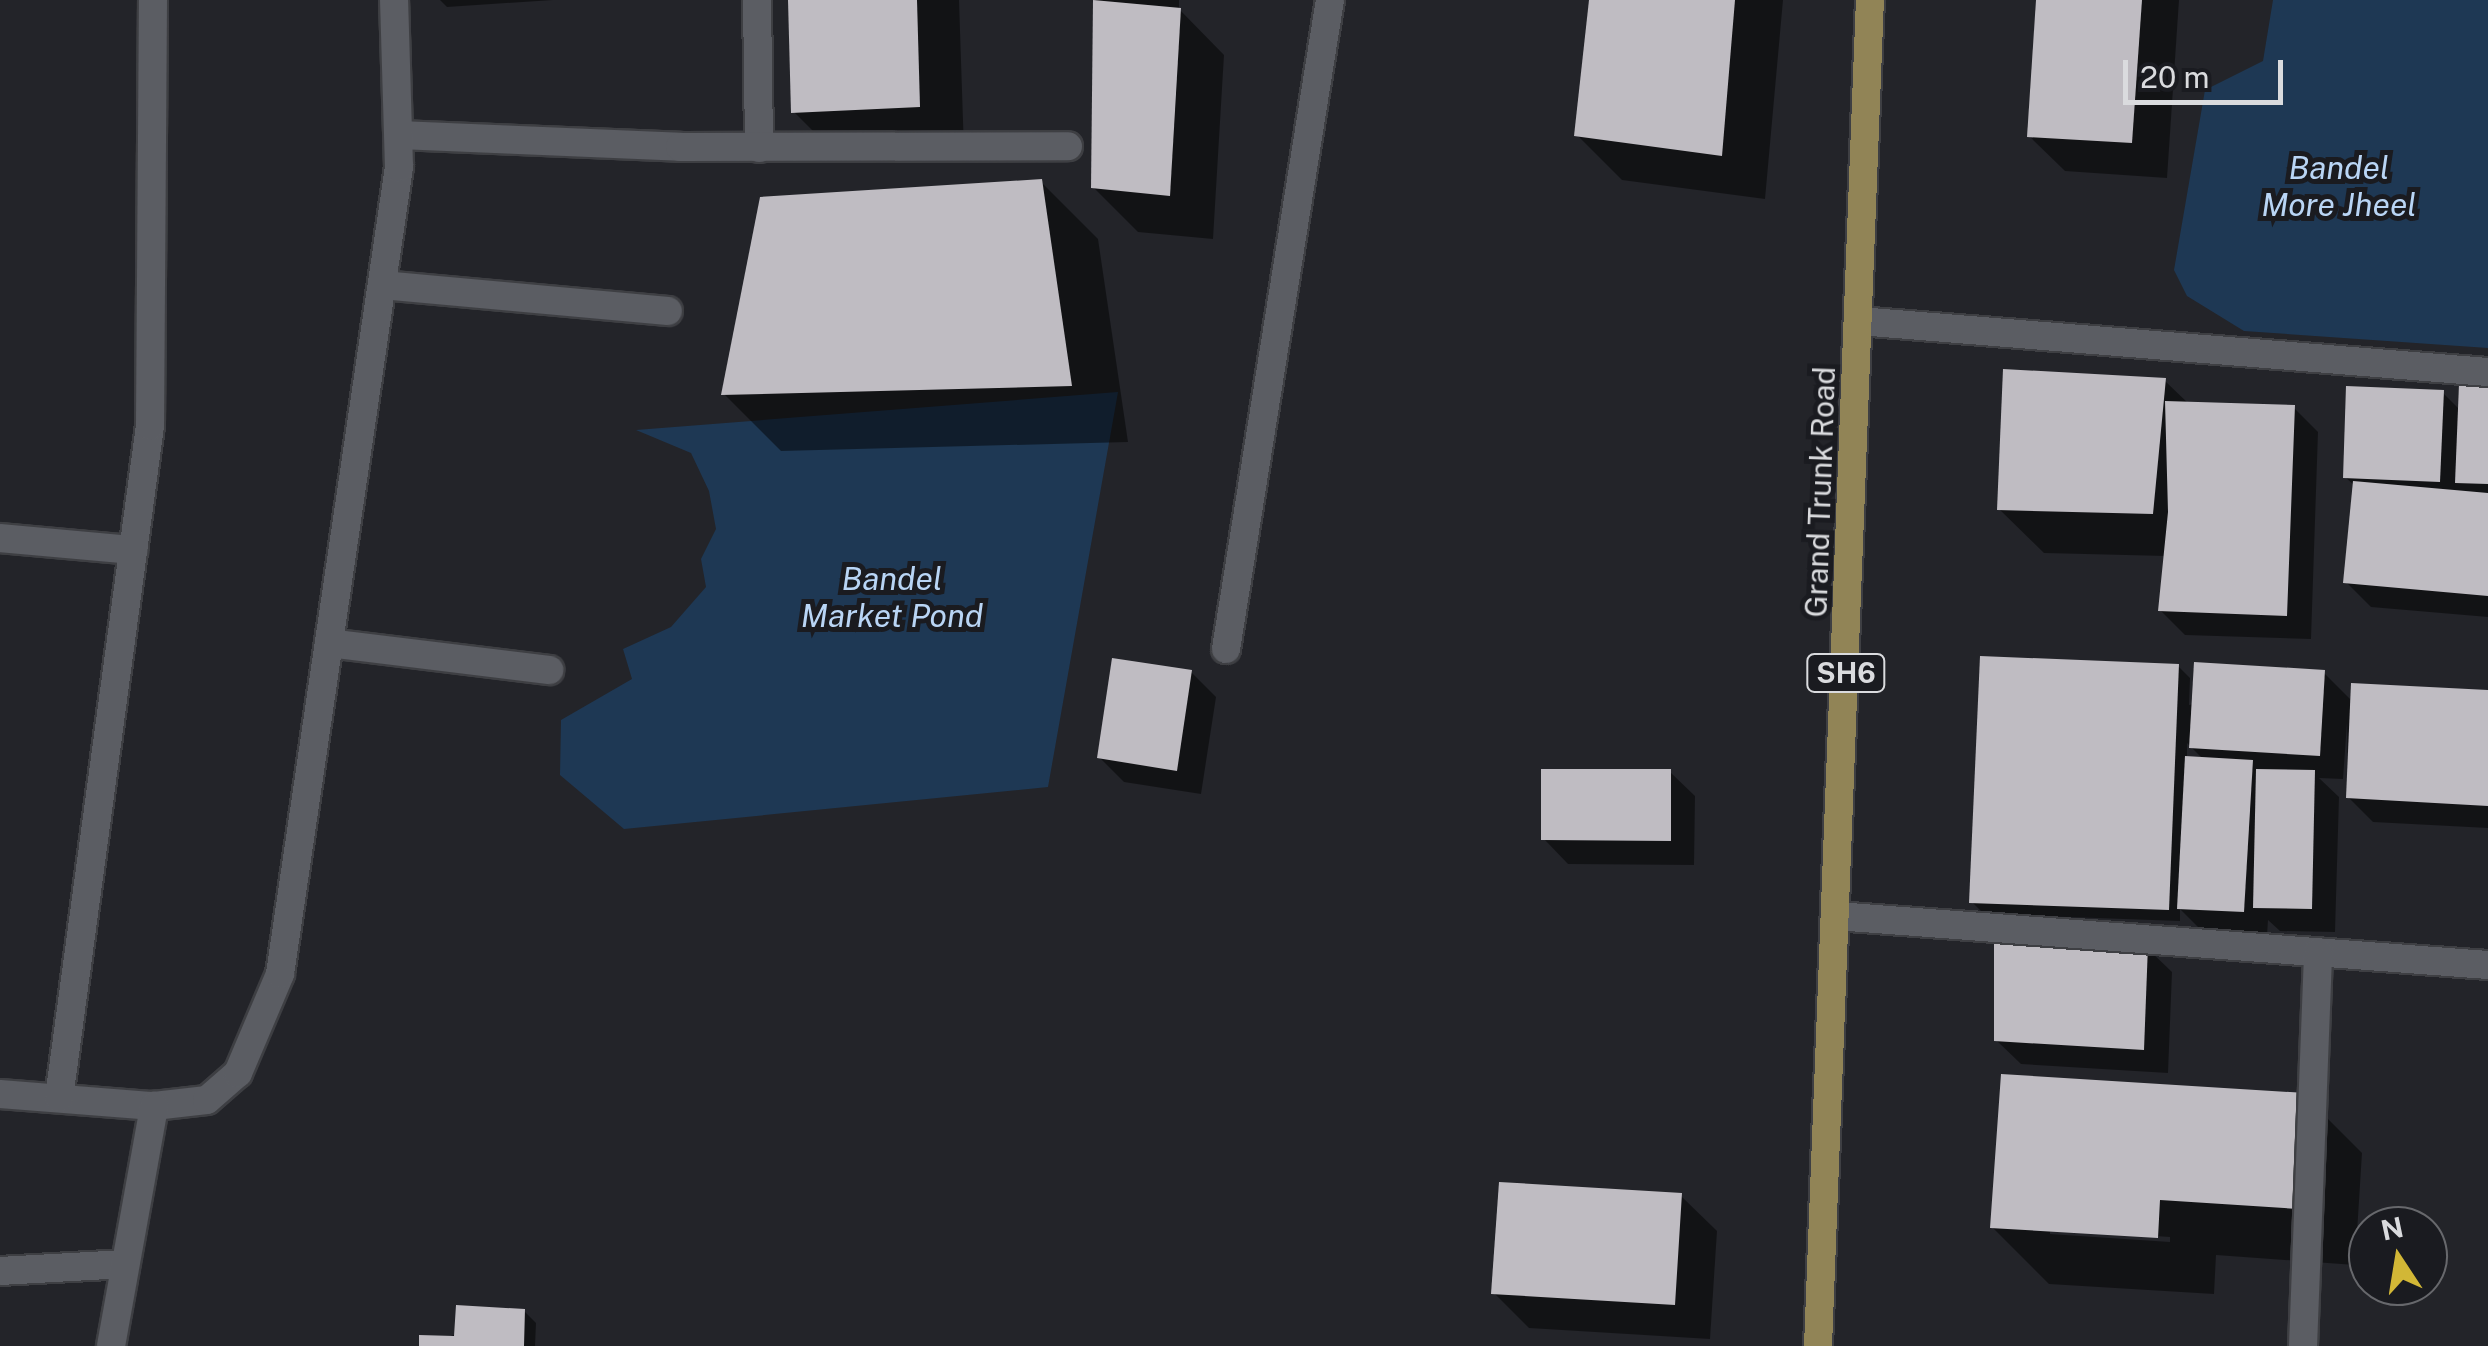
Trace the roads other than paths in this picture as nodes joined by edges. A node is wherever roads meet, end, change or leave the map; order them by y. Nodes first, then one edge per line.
1 (153, 0) edge
2 (394, 0) edge
3 (757, 0) edge
4 (1330, 0) edge
5 (1870, 0) edge
6 (399, 135) junction
7 (1068, 146) dead end
8 (760, 148) junction
9 (382, 285) junction
10 (668, 311) dead end
11 (1859, 321) junction
12 (2488, 372) edge
13 (0, 538) edge
14 (133, 550) junction
15 (329, 643) junction
16 (1226, 649) dead end
17 (549, 670) dead end
18 (1836, 916) junction
19 (2318, 952) junction
20 (2488, 965) edge
21 (0, 1094) edge
22 (59, 1098) junction
23 (154, 1106) junction
24 (124, 1264) junction
25 (0, 1272) edge
26 (111, 1346) edge
27 (1818, 1346) edge
28 (2303, 1346) edge

1 - 14 street
2 - 6 street
3 - 8 street
4 - 16 street
5 - 11 main road, Grand Trunk Road / SH6
6 - 8 street
6 - 9 street
7 - 8 street
9 - 10 street
9 - 15 street
11 - 12 street
11 - 18 main road, Grand Trunk Road / SH6
13 - 14 street
14 - 22 street
15 - 17 street
15 - 23 street
18 - 19 street
18 - 27 main road, Grand Trunk Road / SH6
19 - 20 street
19 - 28 street
21 - 22 street
22 - 23 street
23 - 24 street
24 - 25 street
24 - 26 street

